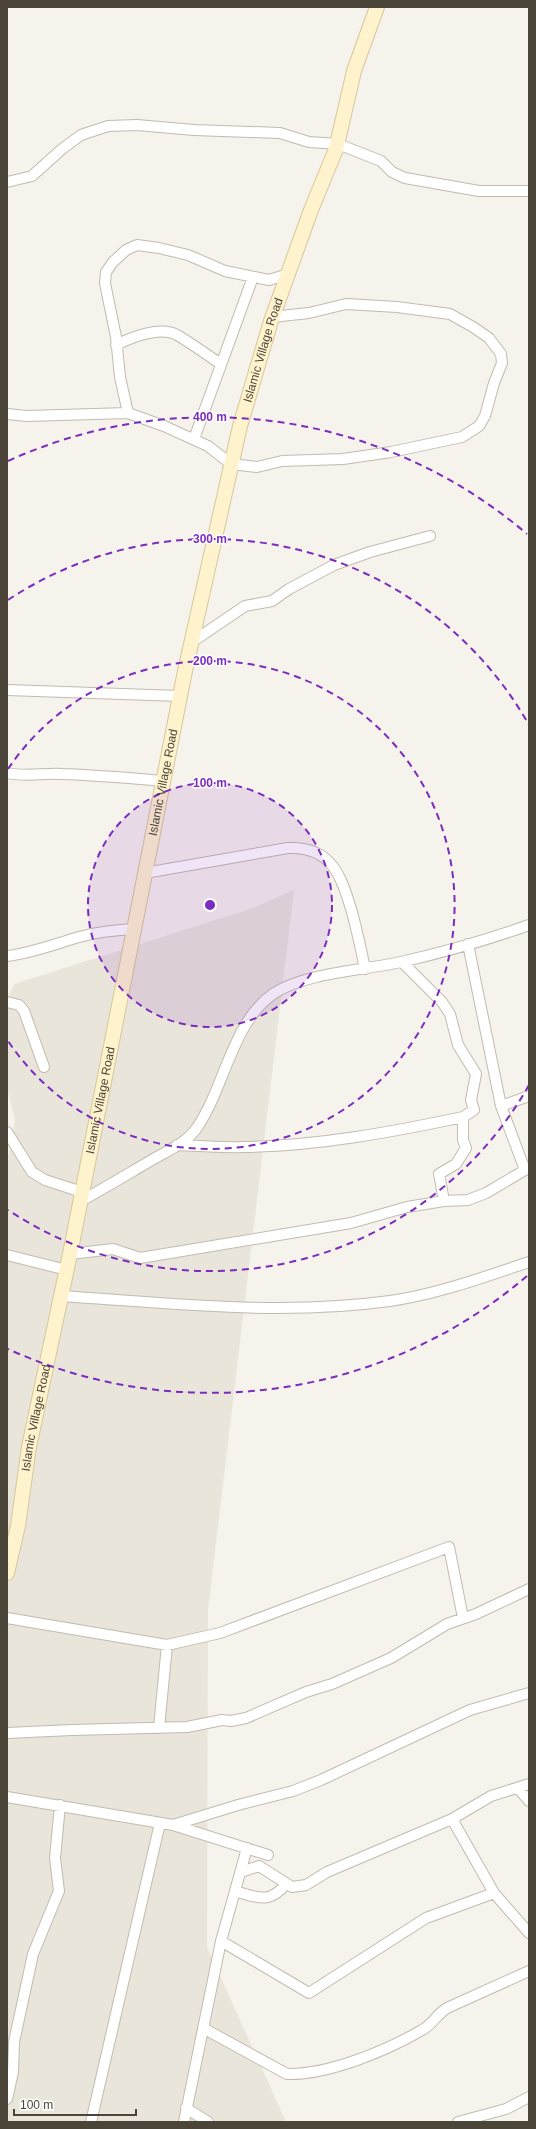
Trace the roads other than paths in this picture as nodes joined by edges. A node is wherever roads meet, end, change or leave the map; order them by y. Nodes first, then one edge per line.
1 (377, 7) edge
2 (338, 144) junction
3 (7, 182) edge
4 (529, 191) edge
5 (288, 274) junction
6 (253, 277) junction
7 (272, 317) junction
8 (116, 345) junction
9 (221, 364) junction
10 (128, 413) junction
11 (7, 414) edge
12 (194, 440) junction
13 (231, 464) junction
14 (430, 536) dead end
15 (192, 642) junction
16 (7, 690) edge
17 (180, 696) junction
18 (7, 773) edge
19 (163, 782) junction
20 (145, 873) junction
21 (529, 925) edge
22 (134, 929) junction
23 (468, 944) junction
24 (7, 956) edge
25 (402, 962) junction
26 (365, 968) junction
27 (7, 1002) edge
28 (44, 1067) dead end
29 (529, 1096) edge
30 (502, 1106) junction
31 (464, 1117) junction
32 (7, 1132) edge
33 (177, 1145) junction
34 (81, 1197) junction
35 (444, 1201) junction
36 (70, 1254) junction
37 (7, 1255) edge
38 (529, 1262) edge
39 (67, 1270) junction
40 (61, 1296) junction
41 (7, 1573) edge
42 (529, 1589) edge
43 (7, 1618) edge
44 (463, 1618) junction
45 (167, 1645) junction
46 (529, 1693) edge
47 (159, 1728) junction
48 (7, 1734) edge
49 (529, 1784) edge
50 (518, 1788) junction
51 (7, 1796) edge
52 (529, 1801) edge
53 (60, 1805) junction
54 (452, 1819) junction
55 (160, 1823) junction
56 (173, 1825) junction
57 (247, 1848) junction
58 (268, 1855) dead end
59 (241, 1872) junction
60 (286, 1884) junction
61 (235, 1891) junction
62 (494, 1893) junction
63 (529, 1933) edge
64 (221, 1941) junction
65 (529, 1971) edge
66 (204, 2028) junction
67 (529, 2097) edge
68 (7, 2099) edge
69 (186, 2108) junction
70 (91, 2122) edge
71 (184, 2122) edge
72 (208, 2122) edge
73 (458, 2122) edge

1 - 2 street, Islamic Village Road
2 - 3 street
2 - 4 street
2 - 5 street, Islamic Village Road
5 - 6 street
5 - 7 street, Islamic Village Road
6 - 8 street
6 - 9 street
7 - 13 street, Islamic Village Road
7 - 13 street
8 - 9 street
8 - 10 street
9 - 12 street
10 - 11 street
10 - 12 street
12 - 13 street
13 - 15 street, Islamic Village Road
14 - 15 street
15 - 17 street, Islamic Village Road
16 - 17 street
17 - 19 street, Islamic Village Road
18 - 19 street
19 - 20 street, Islamic Village Road
20 - 22 street, Islamic Village Road
20 - 26 street
21 - 23 street
22 - 24 street
22 - 34 street, Islamic Village Road
23 - 25 street
23 - 30 street
25 - 26 street
25 - 31 street
26 - 33 street
27 - 28 street
29 - 30 street
30 - 35 street
31 - 33 street
31 - 35 street
32 - 34 street
33 - 34 street
34 - 36 street, Islamic Village Road
35 - 36 street
36 - 39 street, Islamic Village Road
37 - 39 street
38 - 40 street
39 - 40 street, Islamic Village Road
40 - 41 street, Islamic Village Road
42 - 44 street
43 - 45 street
44 - 45 street
44 - 47 street
45 - 47 street
46 - 56 street
47 - 48 street
49 - 50 street
50 - 52 street
50 - 54 street
51 - 53 street
53 - 55 street
53 - 68 street
54 - 60 street
54 - 62 street
55 - 56 street
55 - 70 street
56 - 57 street
57 - 58 street
57 - 59 street
59 - 60 street
59 - 61 street
60 - 61 street
61 - 64 street
62 - 63 street
62 - 64 street
64 - 66 street
65 - 66 street
66 - 69 street
67 - 73 street
69 - 71 street
69 - 72 street

